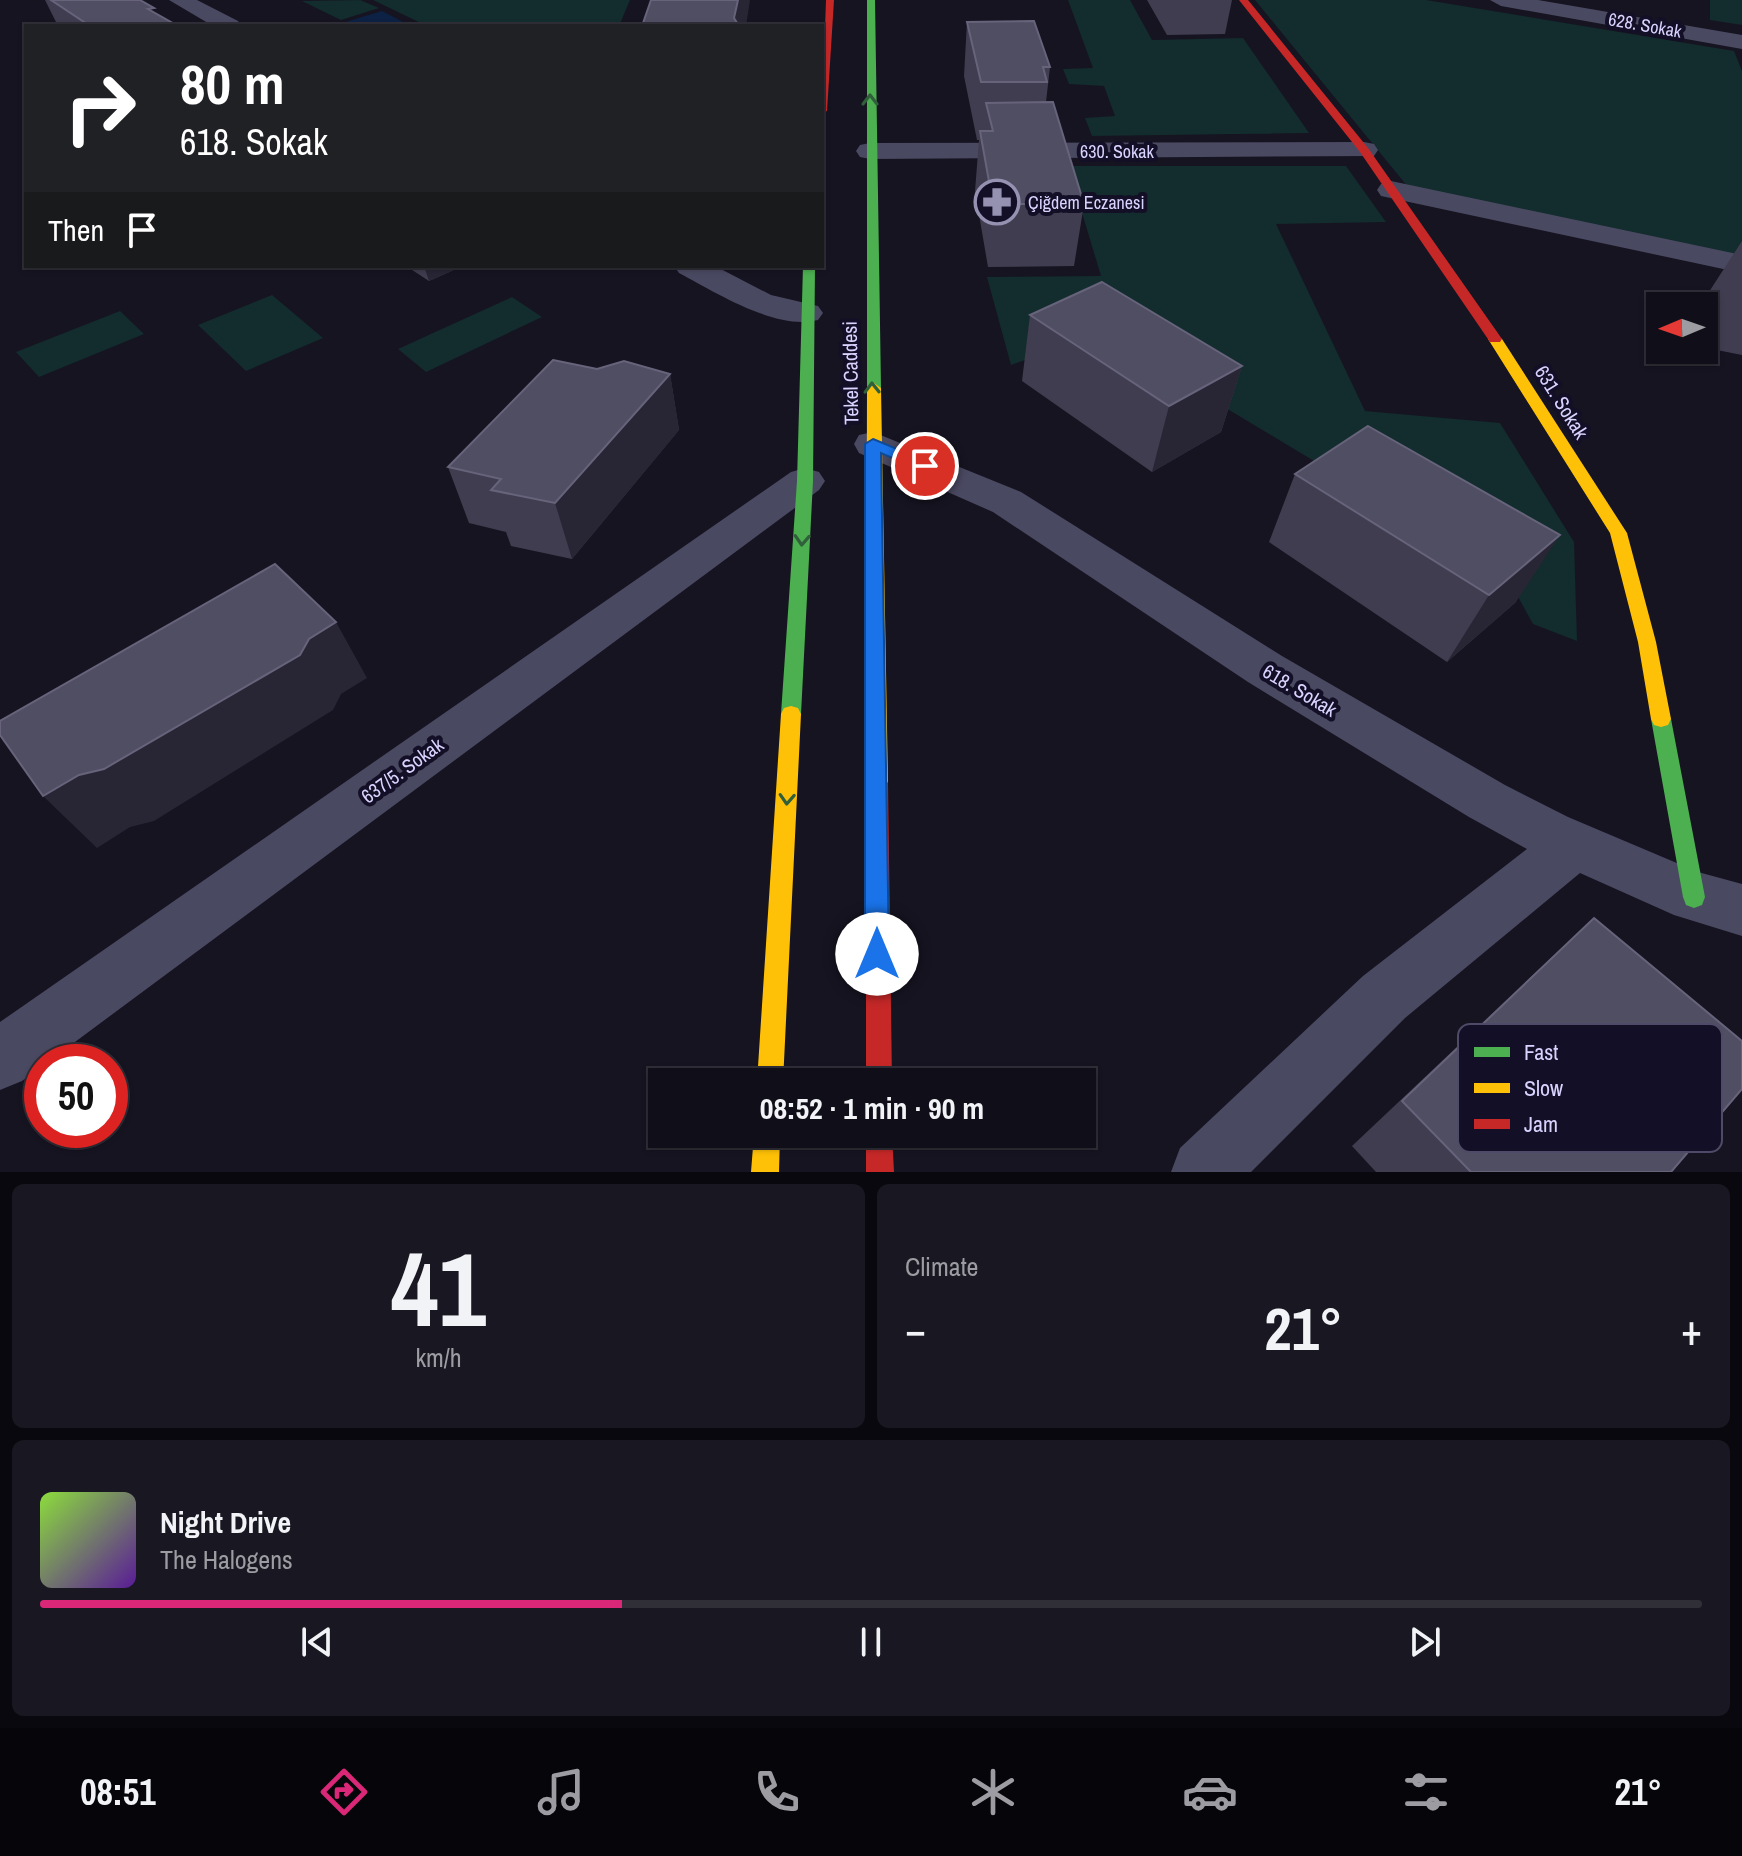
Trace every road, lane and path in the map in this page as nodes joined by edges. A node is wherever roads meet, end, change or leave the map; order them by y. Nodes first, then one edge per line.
1 (180, 0) edge
2 (830, 0) edge
3 (871, 0) edge
4 (1243, 0) edge
5 (1501, 0) edge
6 (226, 24) edge
7 (1742, 42) edge
8 (824, 83) edge
9 (1364, 150) junction
10 (870, 151) junction
11 (1391, 190) junction
12 (1742, 264) edge
13 (694, 268) edge
14 (809, 268) edge
15 (806, 313) junction
16 (873, 444) junction
17 (805, 481) junction
18 (1574, 845) junction
19 (1694, 897) junction
20 (1742, 910) edge
21 (0, 1059) edge
22 (771, 1068) edge
23 (879, 1068) edge
24 (766, 1148) edge
25 (879, 1148) edge
26 (765, 1172) edge
27 (880, 1172) edge
28 (1204, 1172) edge

1 - 6 street
2 - 8 main road
10 -> 3 main road, Tekel Caddesi
4 - 9 main road, 631. Sokak
5 - 7 street, 628. Sokak
9 - 10 street, 630. Sokak
9 - 11 main road, 631. Sokak
16 -> 10 main road, Tekel Caddesi
11 - 12 street
11 - 19 main road, 631. Sokak
13 - 15 street
14 - 15 main road
15 - 17 main road
16 - 18 street, 618. Sokak
16 - 23 main road, Tekel Caddesi
17 - 21 street, 637/5. Sokak
17 -> 22 main road
18 - 19 street, 618. Sokak
18 - 28 street
19 - 20 street, 618. Sokak
24 - 26 main road
25 - 27 main road

